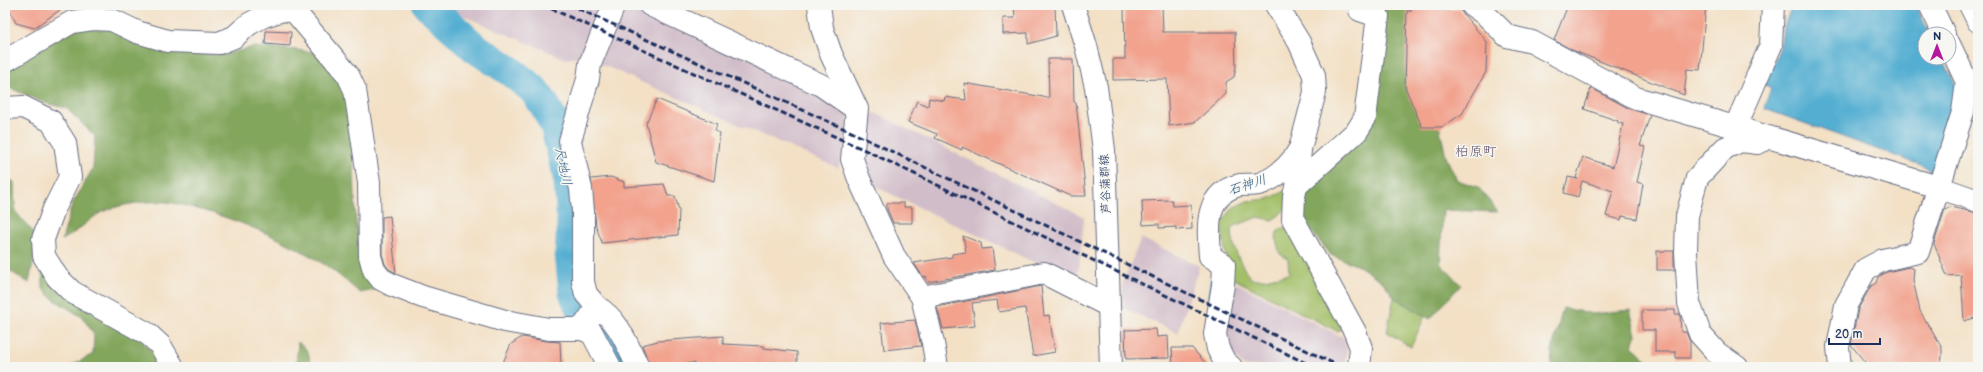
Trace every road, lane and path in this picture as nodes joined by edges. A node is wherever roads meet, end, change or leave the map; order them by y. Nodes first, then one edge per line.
1 (614, 5) edge
2 (650, 5) edge
3 (819, 5) edge
4 (1073, 5) edge
5 (1276, 5) edge
6 (1773, 5) edge
7 (1930, 5) edge
8 (1970, 5) edge
9 (1483, 8) edge
10 (1366, 10) edge
11 (1978, 21) edge
12 (1940, 26) edge
13 (1957, 60) edge
14 (5, 62) edge
15 (5, 108) edge
16 (857, 109) junction
17 (1735, 128) junction
18 (1768, 138) junction
19 (1299, 168) junction
20 (1938, 187) junction
21 (1978, 201) edge
22 (922, 297) junction
23 (1109, 306) junction
24 (590, 317) junction
25 (173, 367) edge
26 (610, 367) edge
27 (638, 367) edge
28 (937, 367) edge
29 (1111, 367) edge
30 (1231, 367) edge
31 (1359, 367) edge
32 (1737, 367) edge
33 (1840, 367) edge

1 - 24 street
2 - 16 street
3 - 16 street
4 - 23 street, 芦谷蒲郡線
5 - 19 street
6 - 17 street
7 - 12 street
8 - 11 street
9 - 17 street
10 - 19 street
13 - 20 street
14 - 24 street
15 - 25 street
16 - 22 street
17 - 18 street
18 - 20 street
18 - 32 street
19 - 30 street
19 - 31 street
20 - 21 street
20 - 33 street
22 - 23 street
22 - 28 street
23 - 29 street, 芦谷蒲郡線
24 - 26 street
24 - 27 street

